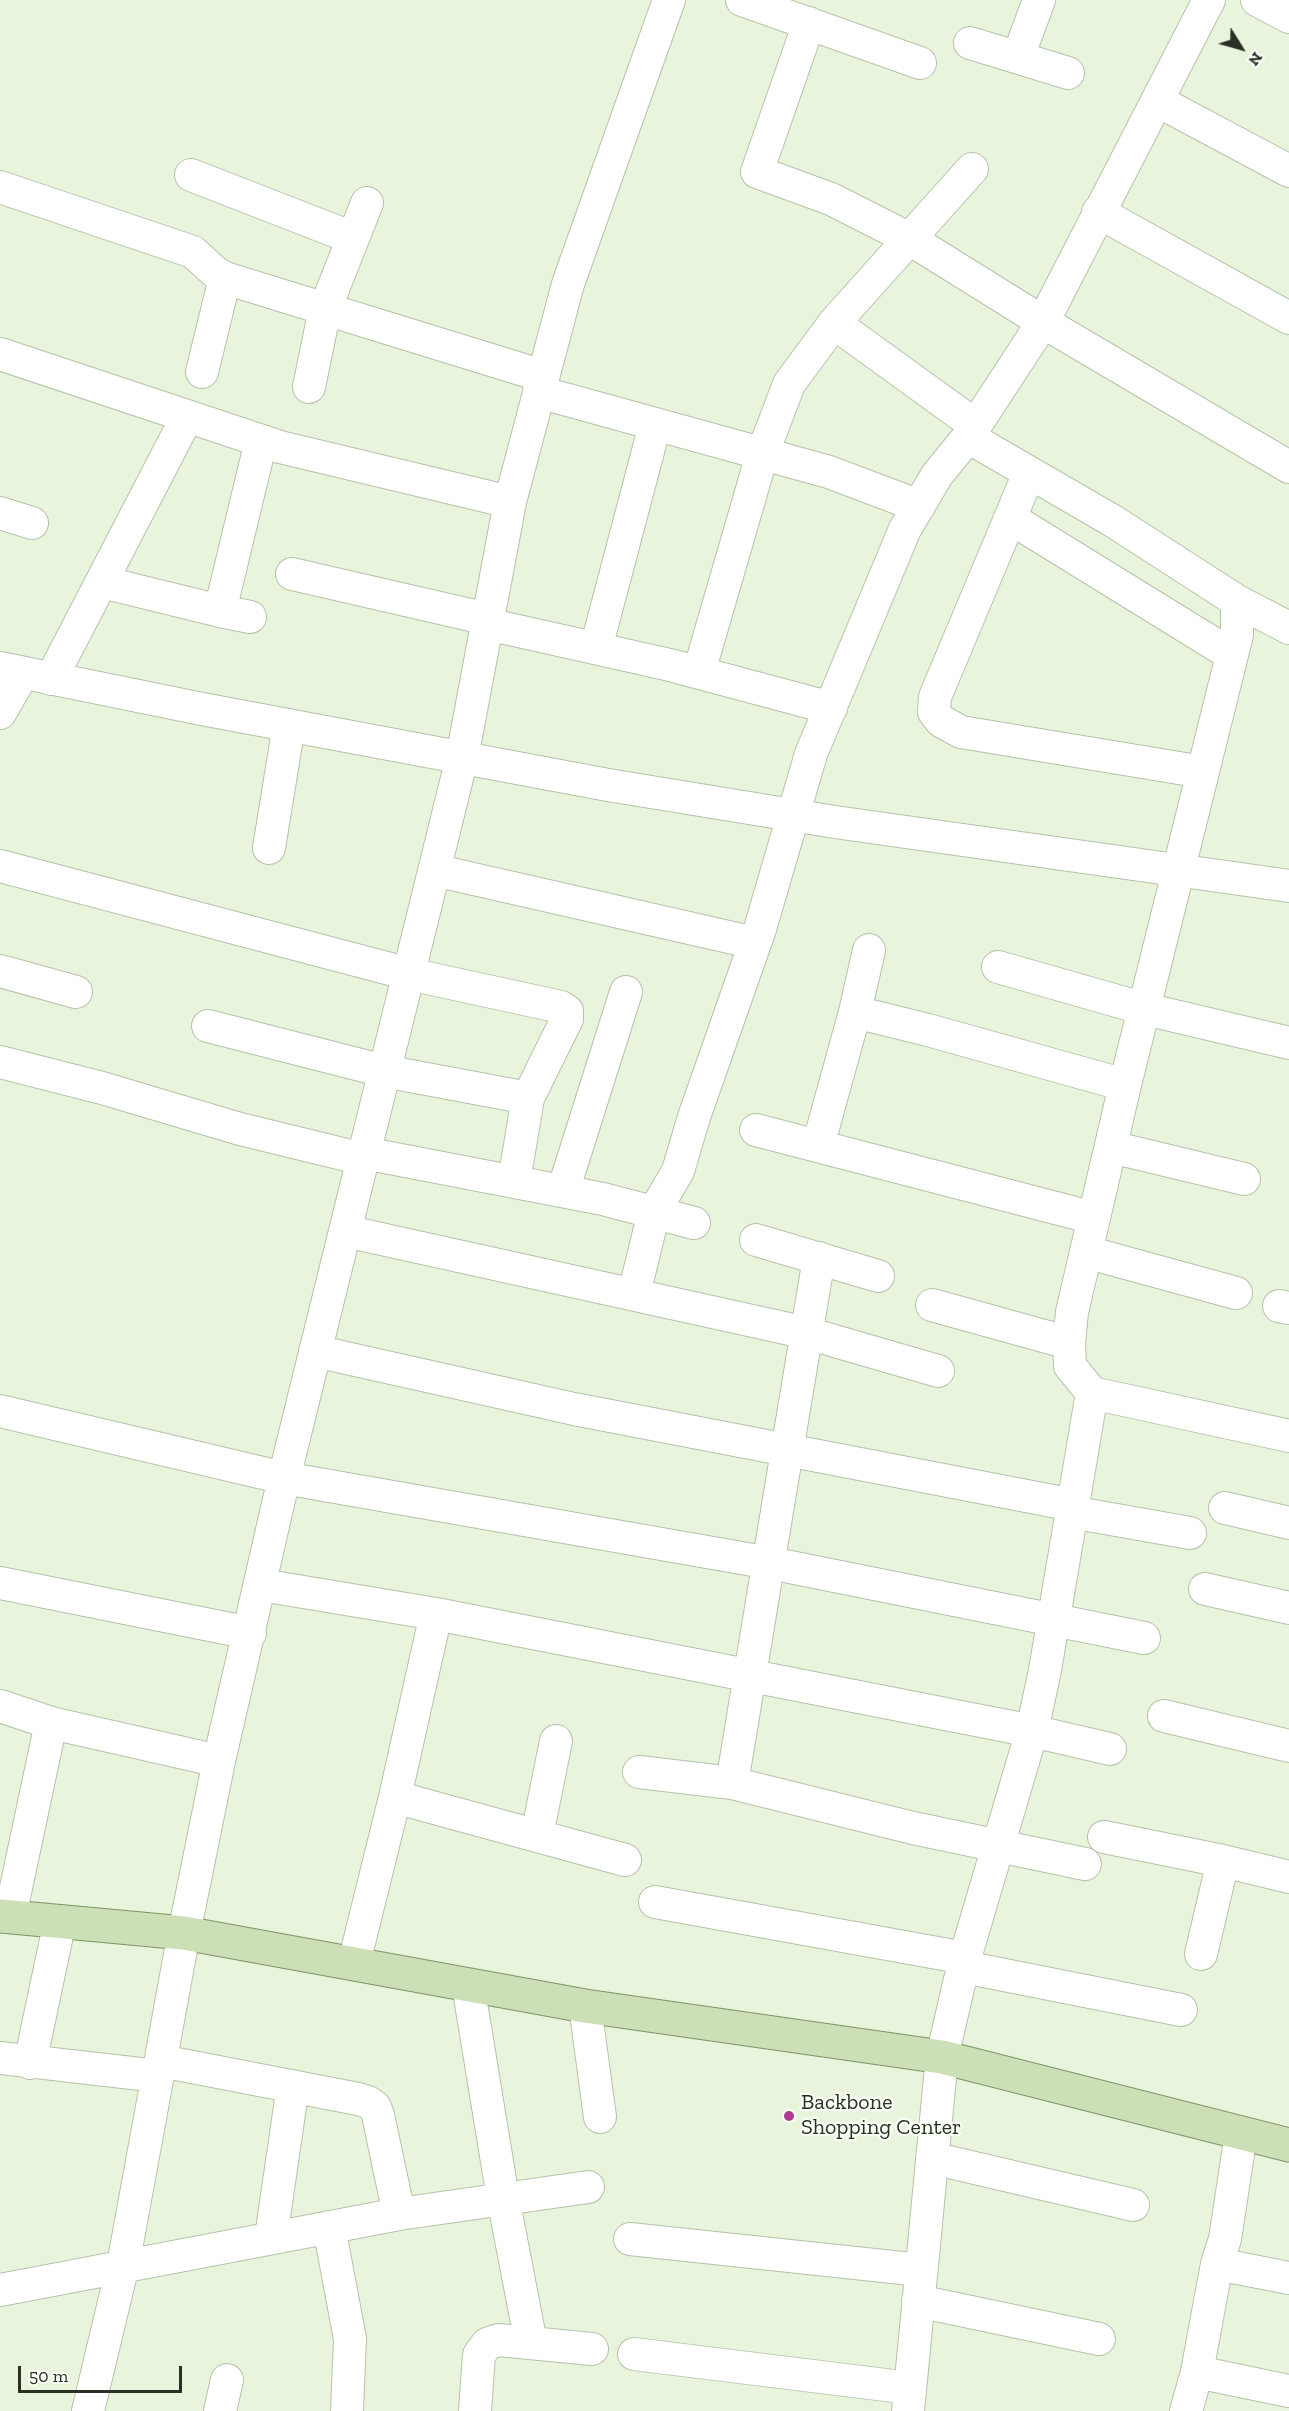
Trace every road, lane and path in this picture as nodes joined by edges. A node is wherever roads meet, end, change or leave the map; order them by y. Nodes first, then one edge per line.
1 (669, 0) edge
2 (742, 0) edge
3 (1039, 0) edge
4 (1209, 0) edge
5 (1257, 0) edge
6 (1289, 17) edge
7 (809, 23) junction
8 (970, 43) dead end
9 (1018, 57) junction
10 (920, 63) dead end
11 (1068, 73) dead end
12 (1158, 101) junction
13 (972, 169) dead end
14 (1289, 171) edge
15 (191, 175) dead end
16 (0, 188) edge
17 (366, 203) dead end
18 (1098, 212) junction
19 (353, 238) junction
20 (908, 238) junction
21 (225, 278) junction
22 (326, 309) junction
23 (1289, 318) edge
24 (1043, 322) junction
25 (834, 323) junction
26 (0, 354) edge
27 (202, 372) dead end
28 (541, 384) junction
29 (309, 387) dead end
30 (187, 417) junction
31 (655, 425) junction
32 (972, 431) junction
33 (261, 441) junction
34 (762, 454) junction
35 (1289, 467) edge
36 (1029, 473) junction
37 (510, 502) junction
38 (919, 506) junction
39 (0, 513) edge
40 (1010, 518) junction
41 (32, 523) dead end
42 (292, 574) dead end
43 (102, 582) junction
44 (1237, 601) junction
45 (220, 612) junction
46 (250, 617) dead end
47 (487, 622) junction
48 (1289, 628) edge
49 (596, 648) junction
50 (1232, 656) junction
51 (699, 672) junction
52 (25, 673) edge
53 (831, 708) junction
54 (0, 713) edge
55 (290, 725) junction
56 (462, 758) junction
57 (1203, 772) junction
58 (792, 815) junction
59 (269, 848) dead end
60 (0, 866) edge
61 (434, 870) junction
62 (1179, 871) junction
63 (1289, 886) edge
64 (755, 943) junction
65 (869, 950) dead end
66 (998, 967) dead end
67 (0, 971) edge
68 (408, 974) junction
69 (76, 992) dead end
70 (626, 992) dead end
71 (1145, 1010) junction
72 (855, 1012) junction
73 (208, 1026) dead end
74 (1289, 1043) edge
75 (0, 1062) edge
76 (384, 1071) junction
77 (1125, 1085) junction
78 (528, 1098) junction
79 (756, 1130) dead end
80 (818, 1146) junction
81 (1111, 1147) junction
82 (363, 1156) junction
83 (1244, 1179) dead end
84 (514, 1181) junction
85 (563, 1191) junction
86 (654, 1212) junction
87 (1094, 1218) junction
88 (694, 1223) dead end
89 (345, 1231) junction
90 (756, 1240) dead end
91 (1086, 1252) junction
92 (819, 1258) junction
93 (878, 1276) dead end
94 (1236, 1293) dead end
95 (634, 1294) junction
96 (932, 1305) dead end
97 (807, 1333) junction
98 (1069, 1343) junction
99 (315, 1351) junction
100 (938, 1371) dead end
101 (1092, 1393) junction
102 (0, 1411) edge
103 (1289, 1436) edge
104 (788, 1450) junction
105 (284, 1478) junction
106 (1072, 1508) junction
107 (1225, 1508) dead end
108 (1289, 1523) edge
109 (1190, 1533) dead end
110 (770, 1563) junction
111 (0, 1583) edge
112 (261, 1585) junction
113 (1205, 1589) dead end
114 (1289, 1608) edge
115 (436, 1614) junction
116 (1053, 1622) junction
117 (250, 1633) junction
118 (1144, 1638) dead end
119 (748, 1675) junction
120 (0, 1706) edge
121 (1164, 1716) dead end
122 (51, 1723) junction
123 (1032, 1731) junction
124 (556, 1741) dead end
125 (1289, 1746) edge
126 (1110, 1749) dead end
127 (219, 1761) junction
128 (639, 1772) dead end
129 (732, 1783) junction
130 (396, 1797) junction
131 (537, 1835) junction
132 (1104, 1837) dead end
133 (999, 1845) junction
134 (625, 1860) dead end
135 (1223, 1861) junction
136 (1085, 1864) dead end
137 (1289, 1877) edge
138 (655, 1902) dead end
139 (5, 1916) edge
140 (60, 1921) junction
141 (184, 1933) junction
142 (1201, 1954) dead end
143 (964, 1962) junction
144 (354, 1963) junction
145 (468, 1985) junction
146 (585, 2006) junction
147 (1181, 2010) dead end
148 (942, 2057) junction
149 (0, 2058) edge
150 (30, 2063) junction
151 (160, 2068) junction
152 (293, 2086) junction
153 (600, 2117) dead end
154 (1241, 2134) junction
155 (1289, 2145) edge
156 (932, 2158) junction
157 (588, 2187) dead end
158 (503, 2198) junction
159 (1133, 2205) dead end
160 (399, 2214) junction
161 (329, 2226) junction
162 (271, 2237) junction
163 (630, 2239) dead end
164 (1217, 2264) junction
165 (123, 2265) junction
166 (921, 2270) junction
167 (1289, 2278) edge
168 (0, 2290) edge
169 (918, 2301) junction
170 (1099, 2339) dead end
171 (531, 2343) junction
172 (592, 2349) dead end
173 (634, 2354) dead end
174 (1197, 2372) junction
175 (227, 2380) dead end
176 (1289, 2391) edge
177 (909, 2400) edge
178 (87, 2411) edge
179 (220, 2411) edge
180 (347, 2411) edge
181 (475, 2411) edge
182 (1186, 2411) edge

1 - 28 street
2 - 7 street
3 - 9 street
4 - 12 street
5 - 6 street
7 - 10 street
7 - 20 street
8 - 9 street
9 - 11 street
12 - 14 street
12 - 18 street
13 - 20 street
15 - 19 street
16 - 21 street
17 - 19 street
18 - 23 street
18 - 24 street
19 - 22 street
20 - 24 street
20 - 25 street
21 - 22 street
21 - 27 street
22 - 28 street
22 - 29 street
24 - 32 street
24 - 35 street
25 - 32 street
25 - 34 street
26 - 30 street
28 - 31 street
28 - 37 street
30 - 33 street
30 - 43 street
31 - 34 street
31 - 49 street
32 - 36 street
32 - 38 street
33 - 37 street
33 - 45 street
34 - 38 street
34 - 51 street
36 - 40 street
36 - 44 street
37 - 47 street
38 - 53 street
39 - 41 street
40 - 50 street
40 - 57 street
42 - 47 street
43 - 45 street
43 - 52 street
44 - 48 street
44 - 50 street
45 - 46 street
47 - 49 street
47 - 56 street
49 - 51 street
50 - 57 street
51 - 53 street
52 - 54 street
52 - 55 street
53 - 58 street
55 - 56 street
55 - 59 street
56 - 58 street
56 - 61 street
57 - 62 street
58 - 62 street
58 - 64 street
60 - 68 street
61 - 64 street
61 - 68 street
62 - 63 street
62 - 71 street
64 - 86 street
65 - 72 street
66 - 71 street
67 - 69 street
68 - 76 street
68 - 78 street
70 - 85 street
71 - 74 street
71 - 77 street
72 - 77 street
72 - 80 street
73 - 76 street
75 - 82 street
76 - 78 street
76 - 82 street
77 - 81 street
78 - 84 street
79 - 80 street
80 - 87 street
81 - 83 street
81 - 87 street
82 - 84 street
82 - 89 street
84 - 85 street
85 - 86 street
86 - 88 street
86 - 95 street
87 - 91 street
89 - 95 street
89 - 99 street
90 - 92 street
91 - 94 street
91 - 98 street
92 - 93 street
92 - 97 street
95 - 97 street
96 - 98 street
97 - 100 street
97 - 104 street
98 - 101 street
99 - 104 street
99 - 105 street
101 - 103 street
101 - 106 street
102 - 105 street
104 - 106 street
104 - 110 street
105 - 110 street
105 - 112 street
106 - 109 street
106 - 116 street
107 - 108 street
110 - 116 street
110 - 119 street
111 - 117 street
112 - 115 street
112 - 117 street
113 - 114 street
115 - 119 street
115 - 130 street
116 - 118 street
116 - 123 street
117 - 127 street
119 - 123 street
119 - 129 street
120 - 122 street
121 - 125 street
122 - 127 street
122 - 139 street
123 - 126 street
123 - 133 street
124 - 131 street
127 - 141 street
128 - 129 street
129 - 133 street
130 - 131 street
130 - 144 street
131 - 134 street
132 - 135 street
133 - 136 street
133 - 143 street
135 - 137 street
135 - 142 street
138 - 143 street
139 - 140 main road
140 - 141 main road
140 - 150 street
141 - 144 main road
141 - 151 street
143 - 147 street
143 - 148 street
144 - 145 main road
145 - 146 main road
145 - 158 street
146 - 148 main road
146 - 153 street
148 - 154 main road
148 - 156 street
149 - 150 street
150 - 151 street
151 - 152 street
151 - 165 street
152 - 160 street
152 - 162 street
154 - 155 main road
154 - 164 street
156 - 159 street
156 - 166 street
157 - 158 street
158 - 160 street
158 - 171 street
160 - 161 street
161 - 162 street
161 - 180 street
162 - 165 street
163 - 166 street
164 - 167 street
164 - 174 street
165 - 168 street
165 - 178 street
166 - 169 street
169 - 170 street
169 - 177 street
171 - 172 street
171 - 181 street
173 - 177 street
174 - 176 street
174 - 182 street
175 - 179 street

